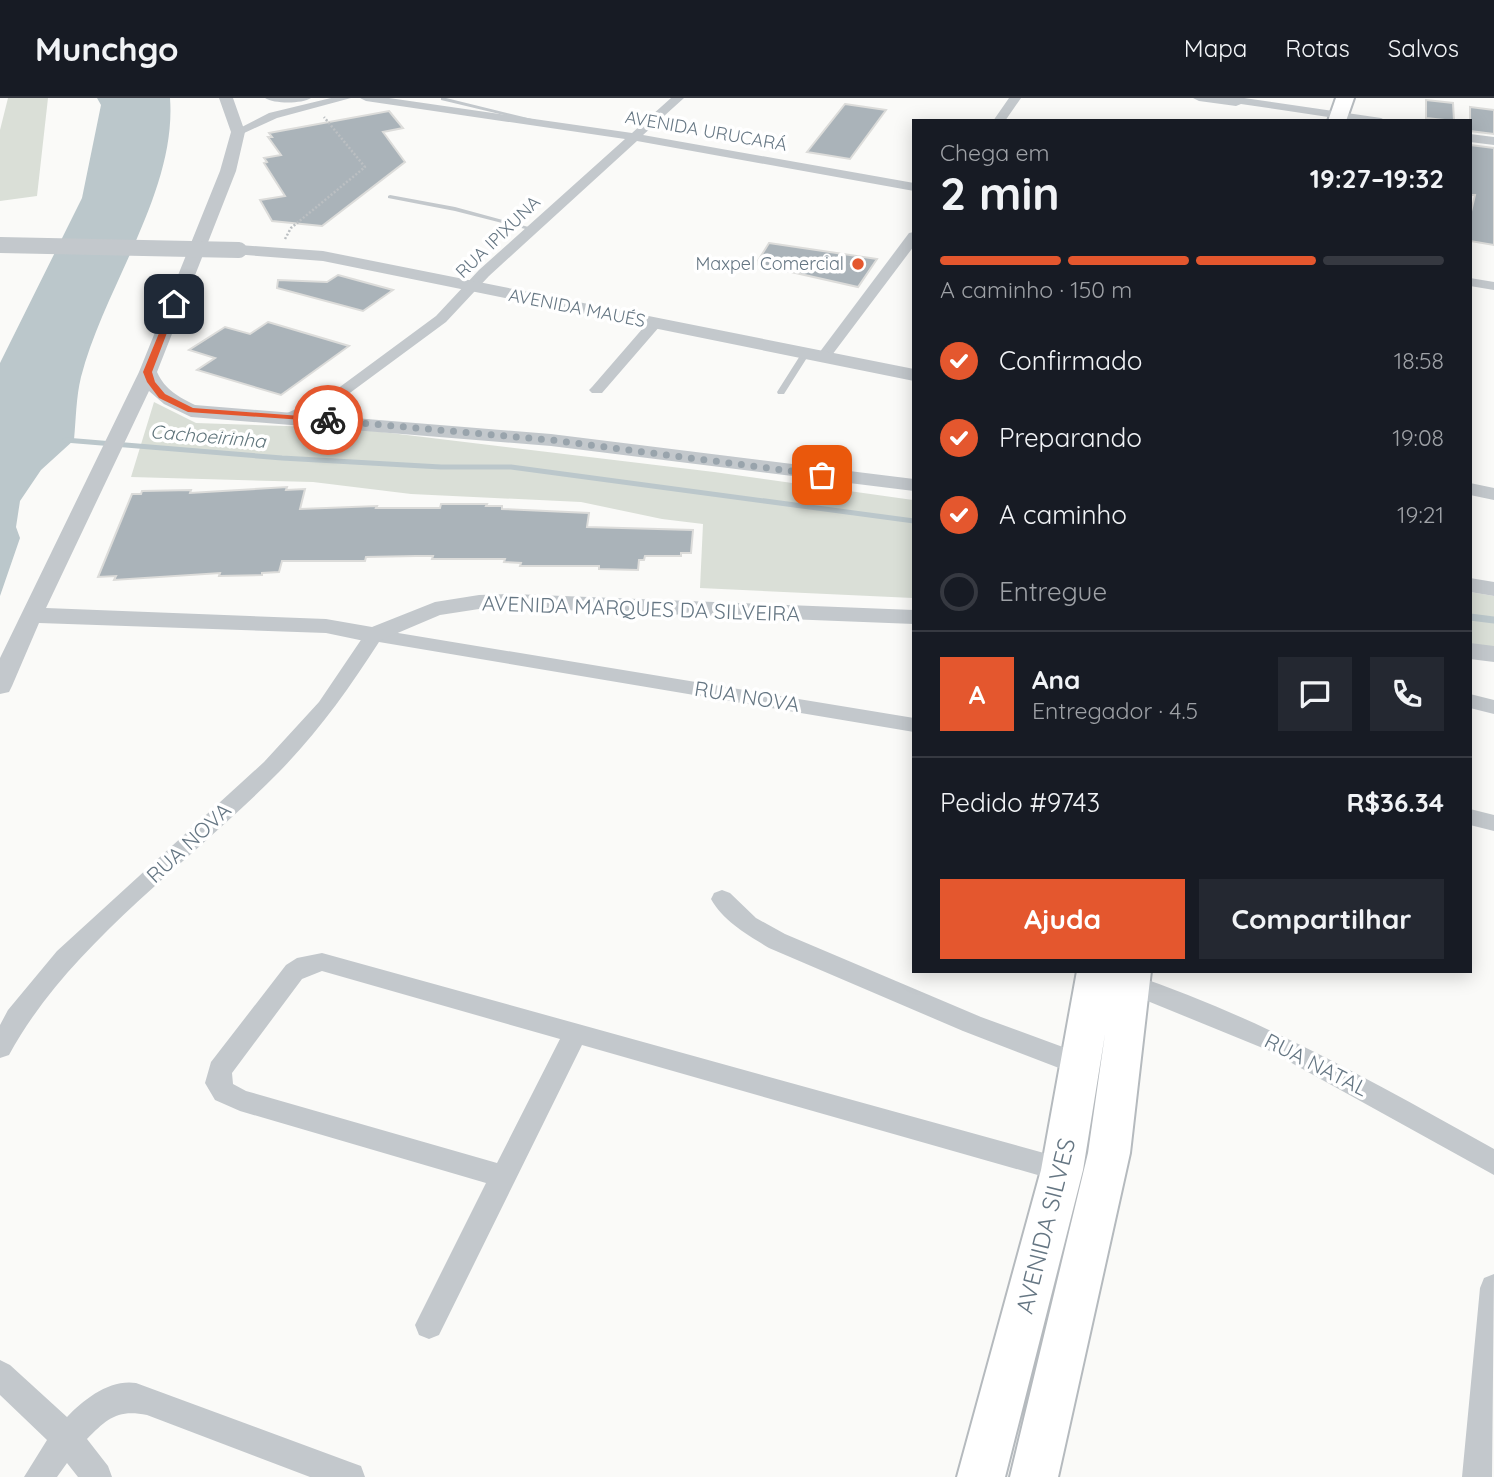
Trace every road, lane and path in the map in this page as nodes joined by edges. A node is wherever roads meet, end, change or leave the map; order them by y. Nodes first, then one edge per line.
1 (226, 98) edge
2 (271, 98) edge
3 (345, 98) edge
4 (678, 98) edge
5 (1015, 98) edge
6 (1199, 98) edge
7 (1222, 98) edge
8 (1367, 98) edge
9 (443, 99) edge
10 (311, 101) edge
11 (364, 105) edge
12 (329, 115) junction
13 (1348, 116) edge
14 (1000, 119) edge
15 (1368, 119) edge
16 (282, 124) dead end
17 (563, 127) junction
18 (238, 132) junction
19 (1472, 136) edge
20 (633, 137) junction
21 (1494, 139) edge
22 (912, 187) edge
23 (390, 197) dead end
24 (533, 229) junction
25 (912, 238) edge
26 (0, 245) edge
27 (277, 252) junction
28 (1472, 282) edge
29 (1494, 286) edge
30 (472, 288) junction
31 (655, 323) junction
32 (815, 355) junction
33 (148, 372) junction
34 (912, 375) edge
35 (597, 390) dead end
36 (780, 392) dead end
37 (338, 395) junction
38 (291, 417) junction
39 (341, 421) junction
40 (912, 485) edge
41 (1472, 489) edge
42 (1494, 494) edge
43 (1472, 585) edge
44 (1494, 589) edge
45 (31, 615) junction
46 (912, 617) edge
47 (374, 635) junction
48 (1472, 650) edge
49 (1494, 654) edge
50 (0, 686) edge
51 (1472, 702) edge
52 (1494, 707) edge
53 (912, 724) edge
54 (1472, 818) edge
55 (1494, 823) edge
56 (722, 899) dead end
57 (1120, 976) edge
58 (575, 1035) junction
59 (0, 1048) edge
60 (1081, 1065) junction
61 (1494, 1163) edge
62 (1062, 1170) junction
63 (502, 1176) junction
64 (1494, 1289) edge
65 (429, 1325) dead end
66 (0, 1375) edge
67 (66, 1437) junction
68 (39, 1477) edge
69 (97, 1477) edge
70 (350, 1477) edge
71 (981, 1477) edge
72 (1034, 1477) edge
73 (1477, 1477) edge

1 - 18 street
2 - 10 street
3 - 10 street
4 - 20 street, RUA IPIXUNA
5 - 14 street
6 - 13 street
7 - 13 street
8 - 13 main road
9 - 17 lane
10 - 12 street
10 - 18 street
11 - 17 street, AVENIDA URUCARÁ
12 - 16 street
12 - 27 path
13 - 15 street
17 - 20 street, AVENIDA URUCARÁ
18 - 33 street
19 - 21 street
20 - 22 street, AVENIDA URUCARÁ
20 - 24 street, RUA IPIXUNA
23 - 24 lane
24 - 30 street, RUA IPIXUNA
25 - 32 street
26 - 27 street, AVENIDA MAUÉS, bridge
27 - 30 street, AVENIDA MAUÉS
28 - 29 street
30 - 31 street, AVENIDA MAUÉS
30 - 37 street, RUA IPIXUNA
31 - 32 street, AVENIDA MAUÉS
31 - 35 street
32 - 34 street, AVENIDA MAUÉS
32 - 36 lane
33 - 38 street
33 - 45 street
37 - 38 street, RUA IPIXUNA
37 - 39 street
38 - 39 street
39 - 40 street
41 - 42 street
43 - 44 street
45 - 47 street, RUA NOVA
45 - 50 street
46 - 47 street, AVENIDA MARQUES DA SILVEIRA
47 - 53 street, RUA NOVA
47 - 59 street, RUA NOVA
48 - 49 street
51 - 52 street
54 - 55 street
56 - 60 street
57 - 60 main road, AVENIDA SILVES
57 - 61 street, RUA NATAL
57 - 72 main road, AVENIDA SILVES
58 - 62 street
58 - 63 street
58 - 63 street
60 - 62 main road, AVENIDA SILVES
62 - 71 main road, AVENIDA SILVES
63 - 65 street
64 - 73 street
66 - 67 street
67 - 68 street
67 - 69 street
67 - 70 street

